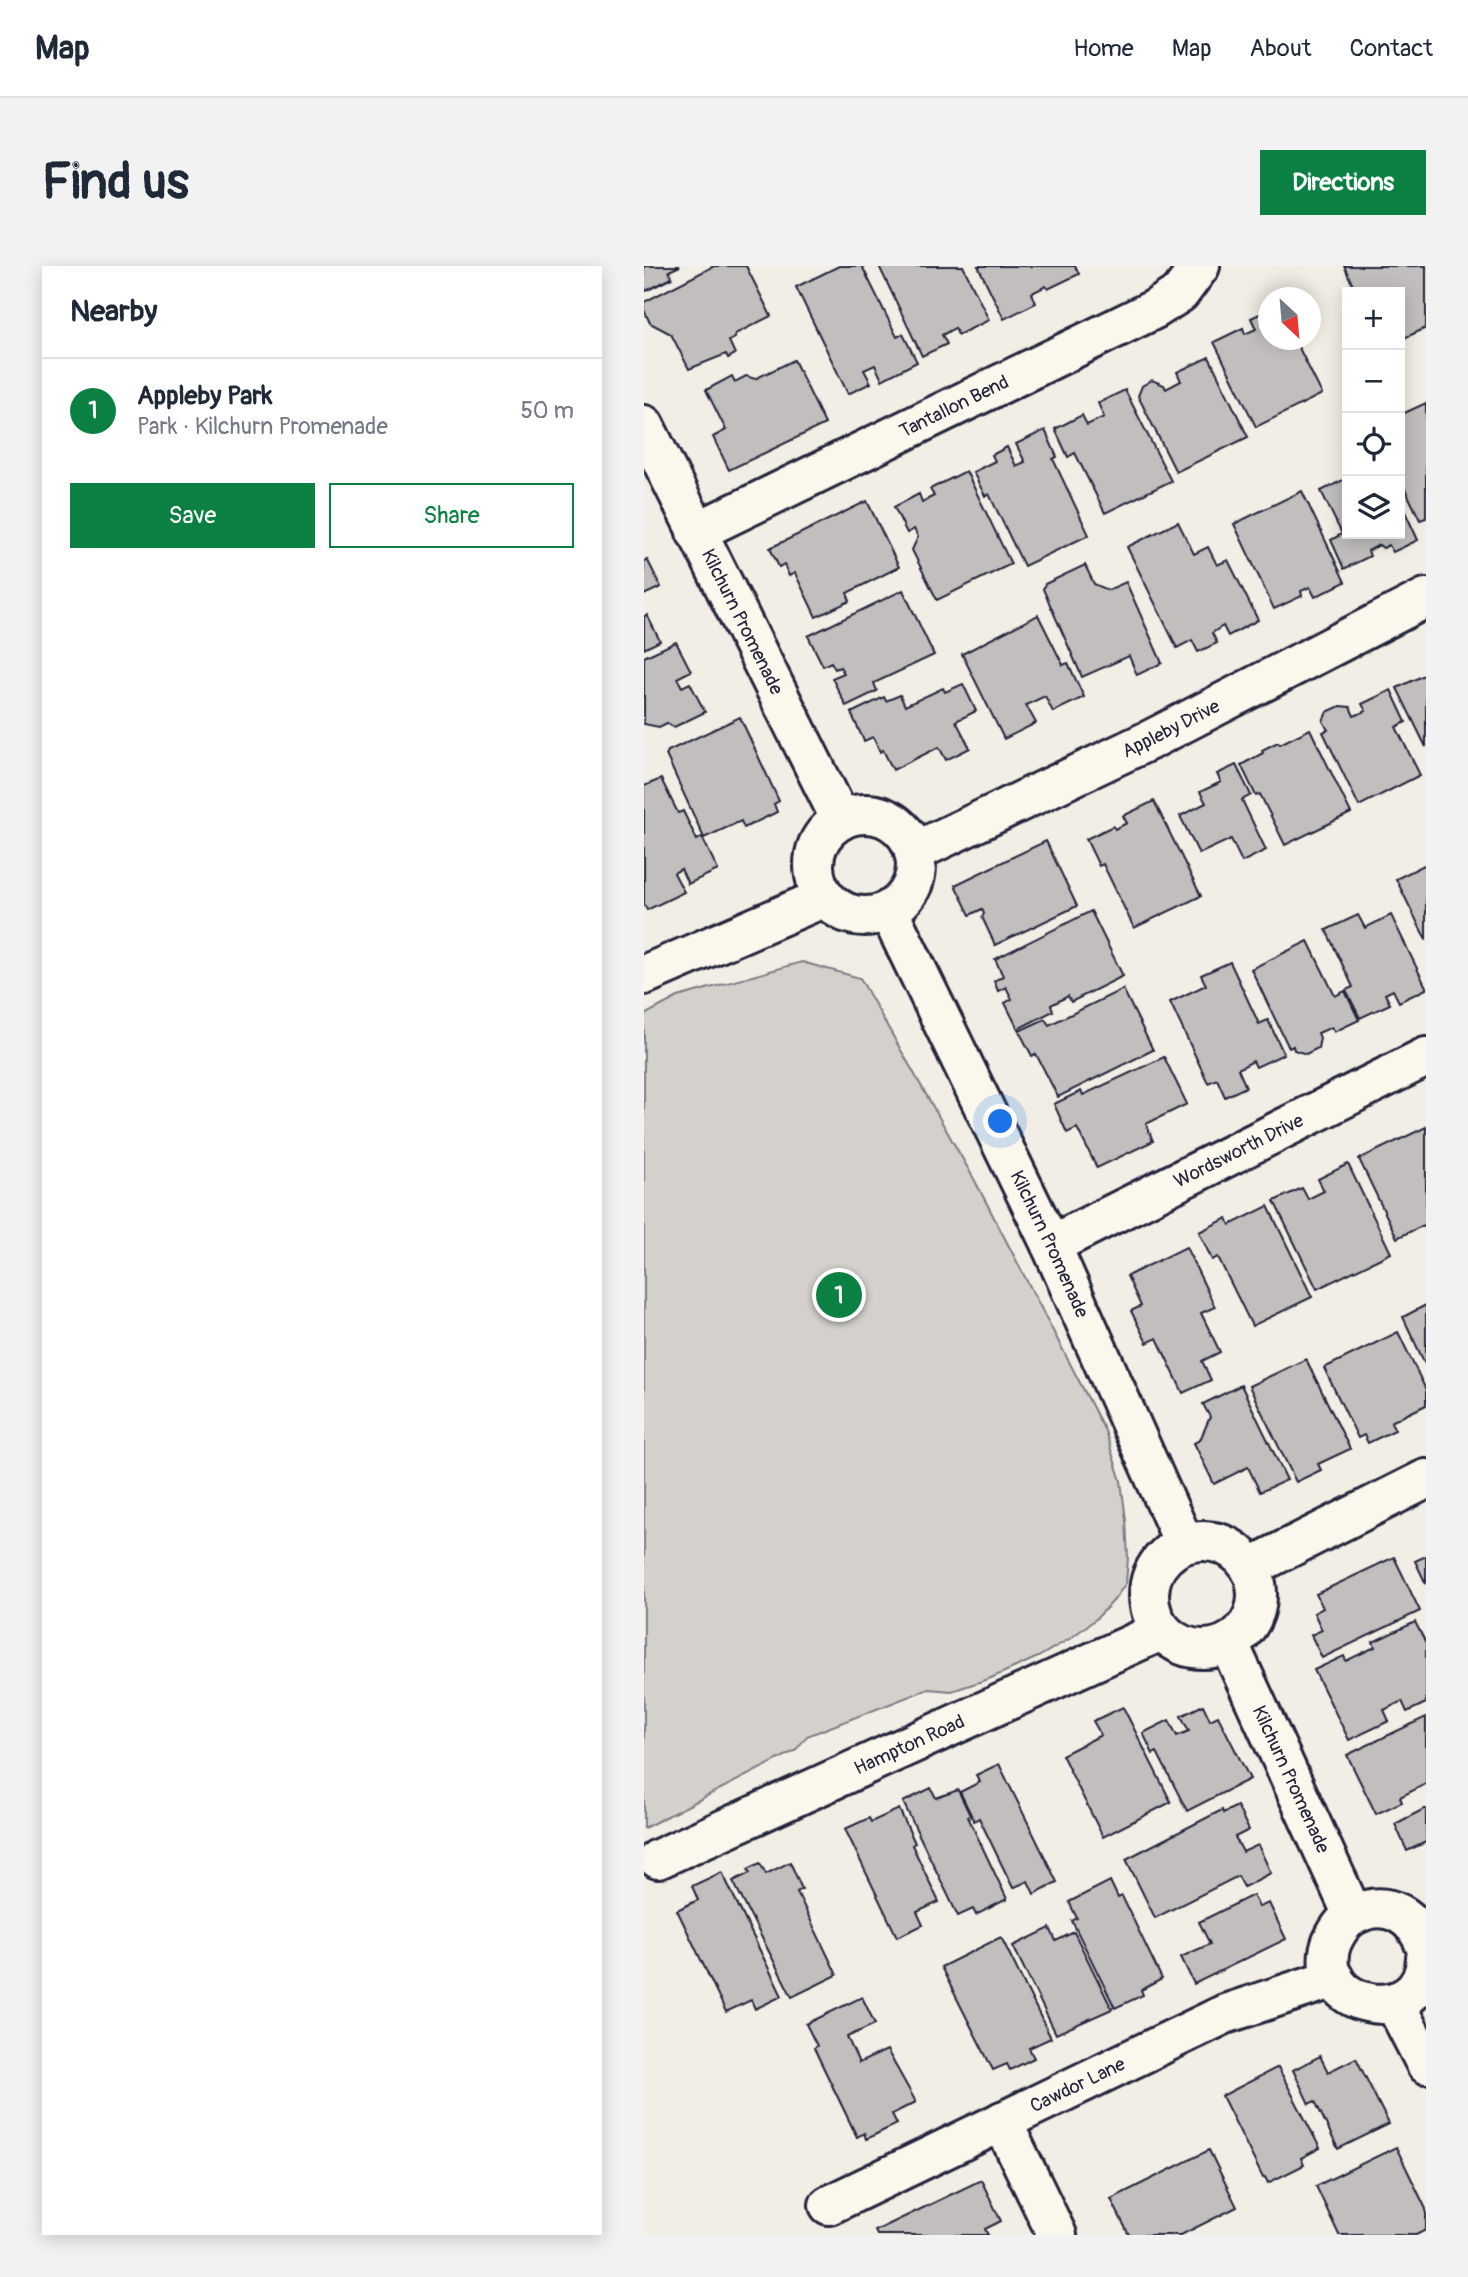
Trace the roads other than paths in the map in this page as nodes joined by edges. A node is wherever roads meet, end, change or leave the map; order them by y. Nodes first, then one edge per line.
1 (1200, 266) edge
2 (644, 425) edge
3 (695, 532) junction
4 (1426, 598) edge
5 (841, 820) junction
6 (914, 852) junction
7 (825, 897) junction
8 (888, 910) junction
9 (644, 975) edge
10 (1426, 1057) edge
11 (1051, 1245) junction
12 (1426, 1479) edge
13 (1184, 1544) junction
14 (1251, 1567) junction
15 (1161, 1631) junction
16 (1228, 1644) junction
17 (658, 1859) dead end
18 (1353, 1914) junction
19 (1425, 1942) edge
20 (1334, 1978) junction
21 (1394, 2002) junction
22 (1426, 2064) edge
23 (1002, 2121) junction
24 (828, 2205) dead end
25 (1057, 2235) edge

1 - 3 street, Tantallon Bend
2 - 3 street, Kilchurn Promenade
3 - 5 street, Kilchurn Promenade
4 - 6 street, Appleby Drive
5 - 6 street
5 - 7 street
6 - 8 street
7 - 8 street
7 - 9 street
8 - 11 street, Kilchurn Promenade
10 - 11 street, Wordsworth Drive
11 - 13 street, Kilchurn Promenade
12 - 14 street
13 - 14 street
13 - 15 street
14 - 16 street
15 - 16 street
15 - 17 street, Hampton Road
16 - 18 street, Kilchurn Promenade
18 - 19 street
18 - 20 street
19 - 21 street
20 - 21 street
20 - 23 street, Cawdor Lane
21 - 22 street
23 - 24 street, Cawdor Lane
23 - 25 street

